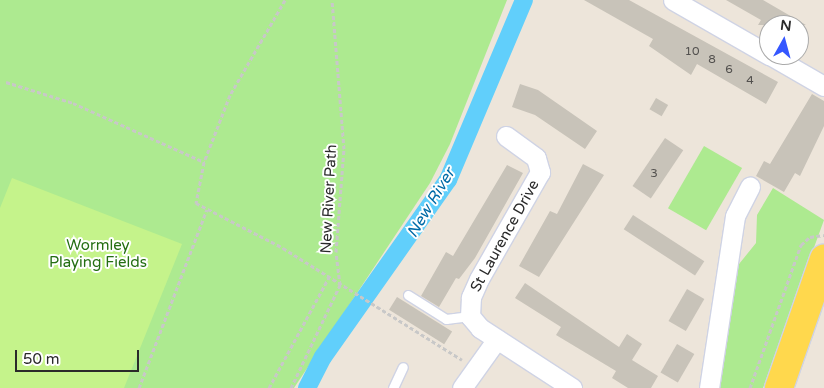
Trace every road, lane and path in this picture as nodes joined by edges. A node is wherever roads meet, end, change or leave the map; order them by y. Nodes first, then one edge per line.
1 (285, 0) edge
2 (332, 0) edge
3 (673, 0) edge
4 (759, 49) edge
5 (787, 65) edge
6 (6, 82) dead end
7 (824, 86) edge
8 (506, 136) dead end
9 (204, 162) junction
10 (750, 187) dead end
11 (207, 208) junction
12 (824, 235) edge
13 (824, 259) edge
14 (328, 277) junction
15 (340, 285) junction
16 (408, 295) dead end
17 (470, 316) junction
18 (497, 339) junction
19 (403, 367) dead end
20 (475, 368) junction
21 (139, 388) edge
22 (269, 388) edge
23 (291, 388) edge
24 (393, 388) edge
25 (462, 388) edge
26 (572, 388) edge
27 (709, 388) edge
28 (750, 388) edge
29 (779, 388) edge

1 - 9 path
2 - 15 path, New River Path
3 - 4 street
5 - 7 street
6 - 9 path
8 - 17 street, St Laurence Drive
9 - 11 path
10 - 27 street
11 - 14 path
11 - 21 path
12 - 28 path
13 - 29 main road
14 - 15 path
14 - 22 path
15 - 20 path
15 - 23 path
16 - 17 lane
17 - 18 street
18 - 20 street
18 - 26 street
19 - 24 lane
20 - 25 street

